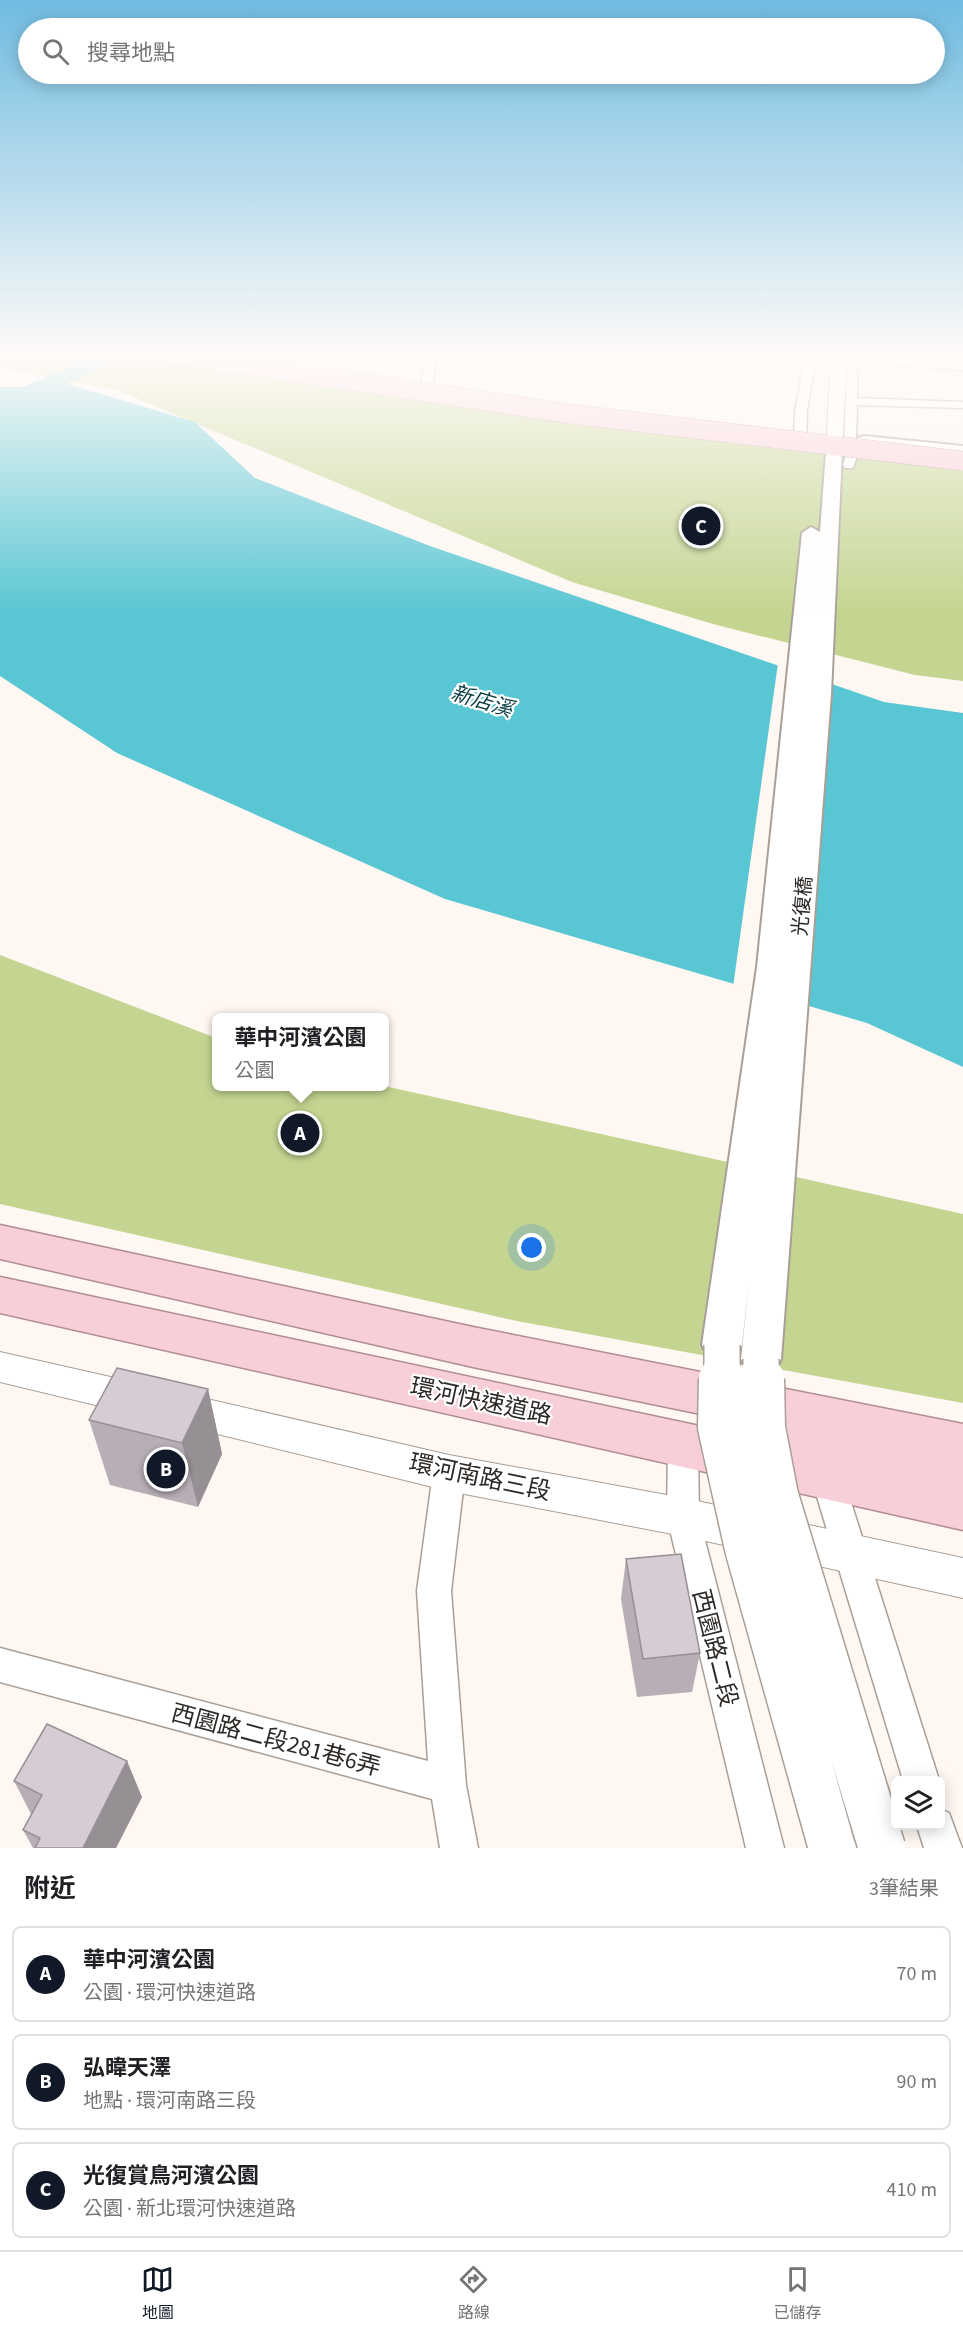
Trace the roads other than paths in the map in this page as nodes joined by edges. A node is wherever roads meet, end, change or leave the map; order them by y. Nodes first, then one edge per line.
1 (770, 441) edge
2 (787, 441) edge
3 (795, 441) edge
4 (825, 441) edge
5 (828, 441) edge
6 (830, 441) edge
7 (832, 441) edge
8 (853, 441) edge
9 (829, 447) junction
10 (963, 453) edge
11 (963, 460) edge
12 (0, 1242) edge
13 (0, 1295) edge
14 (473, 1347) junction
15 (0, 1366) edge
16 (722, 1433) junction
17 (963, 1446) edge
18 (449, 1473) junction
19 (963, 1476) edge
20 (827, 1477) junction
21 (963, 1506) edge
22 (683, 1517) junction
23 (848, 1551) junction
24 (963, 1578) edge
25 (0, 1665) edge
26 (920, 1776) edge
27 (448, 1785) junction
28 (937, 1830) edge
29 (459, 1848) edge
30 (765, 1848) edge
31 (832, 1848) edge
32 (882, 1848) edge
33 (943, 1848) edge

1 - 11 highway, bridge
2 - 9 main road
3 - 9 main road
4 - 9 street
5 - 9 main road
6 - 9 main road, bridge
7 - 9 street
8 - 10 highway, bridge
9 - 10 main road
9 - 11 main road
9 - 16 main road, 光復橋, bridge
9 - 16 main road, 光復橋, bridge
12 - 14 highway
13 - 16 highway, 環河快速道路
14 - 17 highway
14 - 19 highway
15 - 18 street, 環河南路三段
16 - 20 highway, 環河快速道路
16 - 22 street, 西園路二段
16 - 31 main road, bridge
16 - 32 main road, bridge
18 - 22 street, 環河南路三段
18 - 27 street
20 - 21 highway, 環河快速道路
20 - 23 street
22 - 23 street, 環河南路三段
22 - 30 street, 西園路二段
23 - 24 street, 環河南路三段
23 - 26 street
25 - 27 street, 西園路二段281巷6弄
27 - 29 street
28 - 33 street

